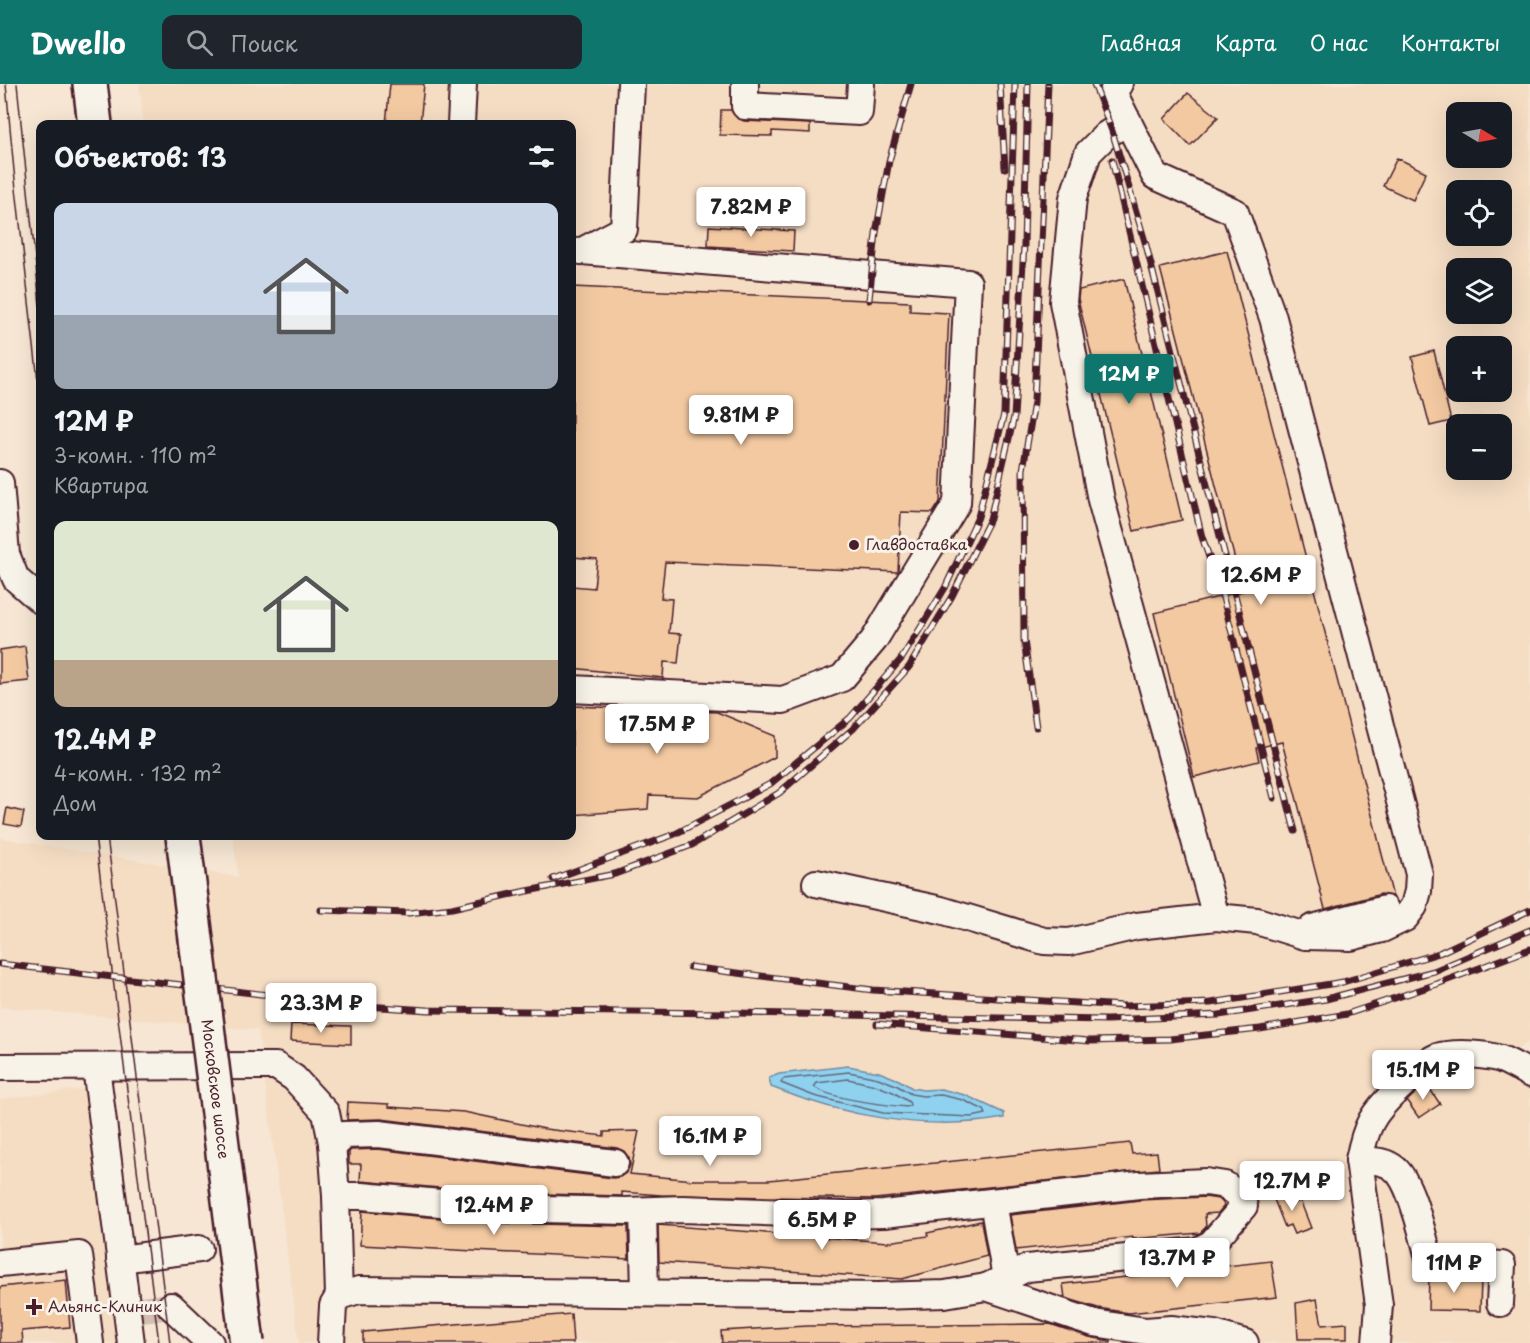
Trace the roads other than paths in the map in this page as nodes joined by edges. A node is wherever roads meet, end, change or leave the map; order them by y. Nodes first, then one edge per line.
1 (90, 84) edge
2 (463, 84) edge
3 (631, 84) edge
4 (745, 84) edge
5 (861, 84) edge
6 (1119, 84) edge
7 (94, 120) edge
8 (461, 120) edge
9 (1128, 121) junction
10 (577, 254) edge
11 (0, 483) edge
12 (2, 525) edge
13 (6, 570) edge
14 (36, 596) edge
15 (576, 689) edge
16 (184, 840) edge
17 (816, 883) dead end
18 (1385, 909) dead end
19 (1216, 916) junction
20 (1294, 933) junction
21 (0, 1067) edge
22 (96, 1067) junction
23 (1530, 1074) edge
24 (332, 1143) junction
25 (1359, 1160) junction
26 (615, 1163) dead end
27 (336, 1196) junction
28 (993, 1202) junction
29 (643, 1211) junction
30 (199, 1249) dead end
31 (120, 1259) junction
32 (0, 1263) edge
33 (996, 1282) junction
34 (645, 1293) junction
35 (339, 1296) junction
36 (1500, 1303) dead end
37 (171, 1306) dead end
38 (1084, 1331) edge
39 (1147, 1337) edge
40 (90, 1343) edge
41 (131, 1343) edge
42 (210, 1343) edge
43 (247, 1343) edge
44 (331, 1343) edge
45 (1245, 1343) edge
46 (1376, 1343) edge

1 - 7 main road
2 - 8 lane
3 - 10 lane
4 - 5 lane
6 - 9 lane
9 - 19 lane
9 - 20 lane
10 - 15 lane
11 - 12 lane
12 - 13 lane
13 - 14 lane
16 - 43 main road, Московское шоссе, bridge
17 - 19 lane
18 - 20 lane
19 - 20 lane
21 - 22 lane
22 - 24 lane
22 - 31 lane
23 - 25 lane
24 - 26 lane
24 - 27 lane
25 - 36 lane
25 - 46 lane
27 - 29 lane
27 - 35 lane
28 - 29 lane
28 - 33 lane
28 - 33 lane
29 - 34 lane
30 - 31 lane
31 - 41 lane
32 - 40 lane
33 - 34 lane
33 - 38 lane
34 - 35 lane
35 - 44 lane
37 - 42 lane
38 - 39 lane
39 - 45 lane

